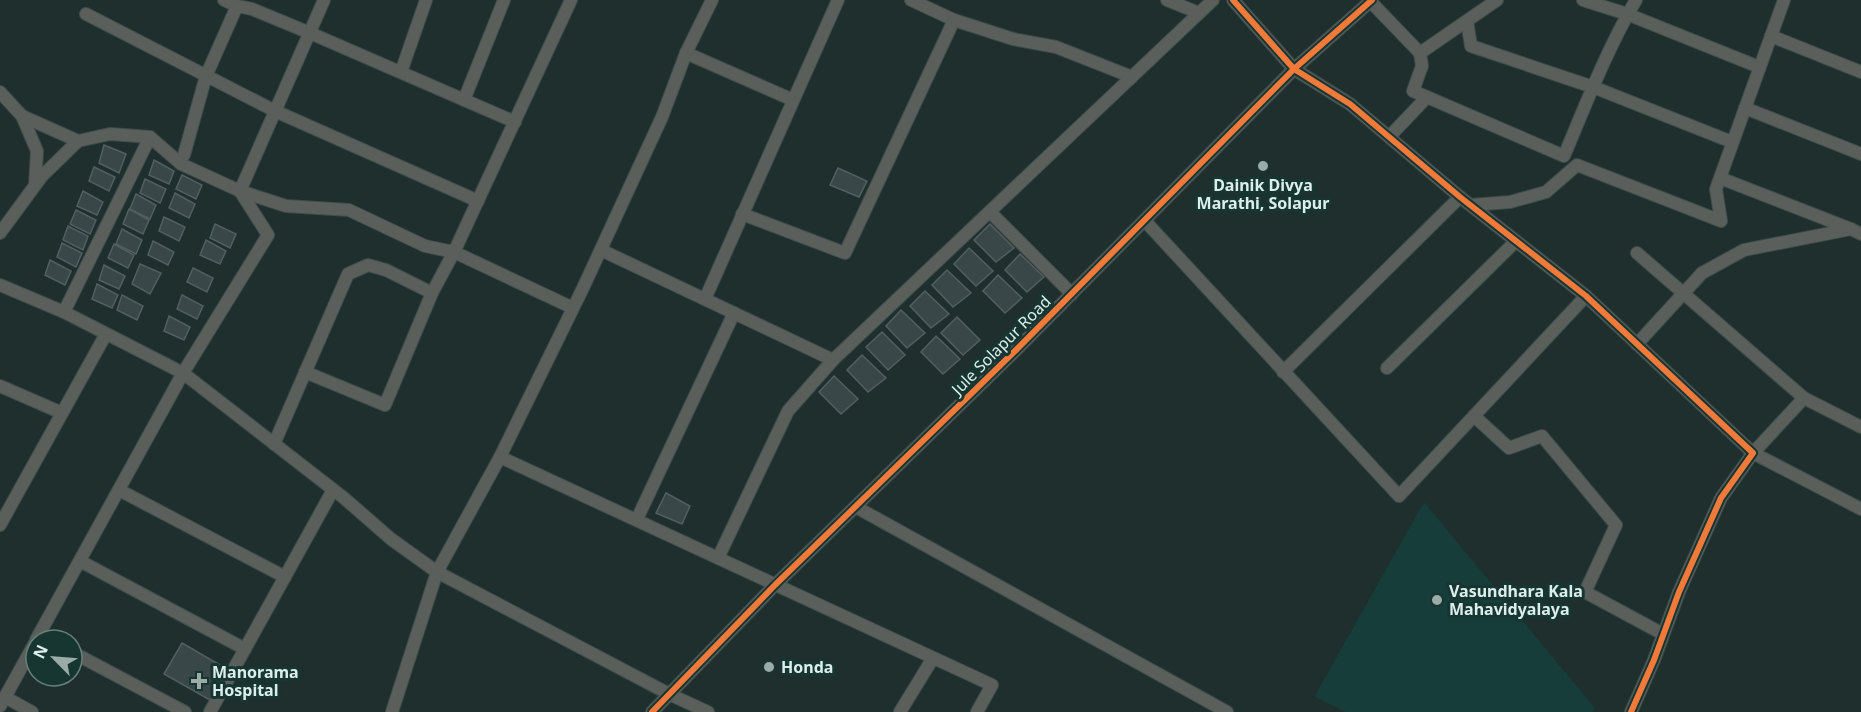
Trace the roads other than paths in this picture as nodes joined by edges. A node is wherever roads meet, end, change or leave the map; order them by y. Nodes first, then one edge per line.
1 (224, 0) edge
2 (324, 0) edge
3 (426, 0) edge
4 (504, 0) edge
5 (571, 0) edge
6 (712, 0) edge
7 (838, 0) edge
8 (911, 0) edge
9 (1167, 0) edge
10 (1213, 0) edge
11 (1233, 0) edge
12 (1497, 0) edge
13 (1582, 0) edge
14 (1636, 0) edge
15 (1784, 0) edge
16 (1371, 1) edge
17 (237, 6) junction
18 (1199, 13) junction
19 (86, 14) dead end
20 (1628, 14) junction
21 (954, 20) junction
22 (1467, 21) junction
23 (310, 33) junction
24 (1771, 36) junction
25 (686, 53) junction
26 (1420, 53) junction
27 (1759, 67) junction
28 (1294, 69) junction
29 (401, 72) junction
30 (1861, 72) edge
31 (206, 75) junction
32 (1132, 77) junction
33 (1593, 87) junction
34 (0, 92) edge
35 (1427, 97) junction
36 (464, 100) junction
37 (793, 100) junction
38 (1745, 108) junction
39 (275, 111) junction
40 (22, 116) junction
41 (515, 122) junction
42 (150, 137) junction
43 (1389, 137) junction
44 (78, 141) junction
45 (1732, 142) junction
46 (184, 154) dead end
47 (1861, 154) edge
48 (1720, 178) junction
49 (34, 186) junction
50 (240, 191) junction
51 (478, 201) junction
52 (1466, 201) junction
53 (990, 212) junction
54 (742, 214) junction
55 (1145, 221) junction
56 (1856, 231) edge
57 (0, 233) edge
58 (1515, 242) junction
59 (601, 250) junction
60 (454, 252) junction
61 (1637, 253) dead end
62 (0, 285) edge
63 (432, 293) junction
64 (1683, 293) junction
65 (1072, 294) junction
66 (1586, 296) junction
67 (705, 299) junction
68 (573, 308) junction
69 (64, 312) junction
70 (734, 313) junction
71 (106, 334) junction
72 (1637, 344) junction
73 (833, 360) junction
74 (1387, 369) dead end
75 (305, 372) junction
76 (1283, 372) junction
77 (183, 373) junction
78 (0, 386) edge
79 (1804, 398) junction
80 (62, 413) junction
81 (1474, 416) junction
82 (1861, 427) edge
83 (273, 444) junction
84 (1754, 453) junction
85 (500, 457) junction
86 (119, 490) junction
87 (333, 490) junction
88 (856, 507) junction
89 (1861, 509) edge
90 (637, 519) junction
91 (0, 525) edge
92 (718, 558) junction
93 (80, 561) junction
94 (438, 572) junction
95 (285, 577) junction
96 (776, 585) junction
97 (46, 628) edge
98 (1663, 634) junction
99 (245, 649) junction
100 (84, 658) edge
101 (933, 658) junction
102 (24, 666) edge
103 (671, 695) junction
104 (3, 702) edge
105 (32, 712) edge
106 (185, 712) edge
107 (210, 712) edge
108 (392, 712) edge
109 (652, 712) edge
110 (708, 712) edge
111 (900, 712) edge
112 (977, 712) edge
113 (1227, 712) edge
114 (1631, 712) edge

1 - 17 street
2 - 23 street
3 - 29 street
4 - 36 street
5 - 41 street
6 - 25 street
7 - 37 street
8 - 21 street
9 - 18 street
10 - 18 street
11 - 28 street
12 - 22 street
13 - 20 street
14 - 20 street
15 - 24 street
16 - 26 street
16 - 28 street, Jule Solapur Road
17 - 23 street
17 - 31 street
18 - 32 street
19 - 31 street
20 - 27 street
20 - 33 street
21 - 32 street
21 - 54 street
22 - 26 street
22 - 33 street
23 - 29 street
23 - 39 street
24 - 27 street
24 - 30 street
25 - 37 street
25 - 59 street
26 - 35 street
27 - 38 street
28 - 43 street
28 - 55 street, Jule Solapur Road
29 - 36 street
31 - 39 street
31 - 46 street
32 - 53 street
33 - 35 street
33 - 45 street
34 - 40 street
35 - 43 street
36 - 41 street
37 - 54 street
38 - 45 street
38 - 47 street
39 - 50 street
39 - 51 street
40 - 44 street
40 - 49 street
41 - 51 street
42 - 44 street
42 - 50 street
42 - 69 street
43 - 52 street
44 - 49 street
45 - 48 street
48 - 52 street
48 - 56 street
49 - 57 street
50 - 60 street
50 - 77 street
51 - 60 street
52 - 58 street
52 - 76 street
53 - 65 street
53 - 73 street
54 - 67 street
55 - 65 street, Jule Solapur Road
55 - 76 street
56 - 64 street
58 - 66 street
58 - 74 street
59 - 67 street
59 - 68 street
60 - 63 street
60 - 68 street
61 - 64 street
62 - 69 street
63 - 75 street
63 - 75 street
64 - 72 street
64 - 79 street
65 - 88 street, Jule Solapur Road
66 - 72 street
66 - 81 street
67 - 70 street
68 - 85 street
69 - 71 street
70 - 73 street
70 - 90 street
71 - 77 street
71 - 80 street
72 - 84 street
73 - 92 street
75 - 83 street
76 - 81 street
77 - 83 street
77 - 86 street
78 - 80 street
79 - 82 street
79 - 84 street
80 - 91 street
81 - 98 street
83 - 87 street
84 - 89 street
84 - 98 street
85 - 90 street
85 - 94 street
86 - 93 street
86 - 95 street
87 - 94 street
87 - 95 street
88 - 96 street, Jule Solapur Road
88 - 113 street
90 - 92 street
92 - 96 street
93 - 97 street
93 - 99 street
94 - 103 street
94 - 108 street
95 - 99 street
96 - 101 street
96 - 103 street, Jule Solapur Road
98 - 114 street
99 - 107 street
100 - 106 street
101 - 111 street
101 - 112 street
102 - 104 street
103 - 109 street, Jule Solapur Road
103 - 110 street
104 - 105 street

